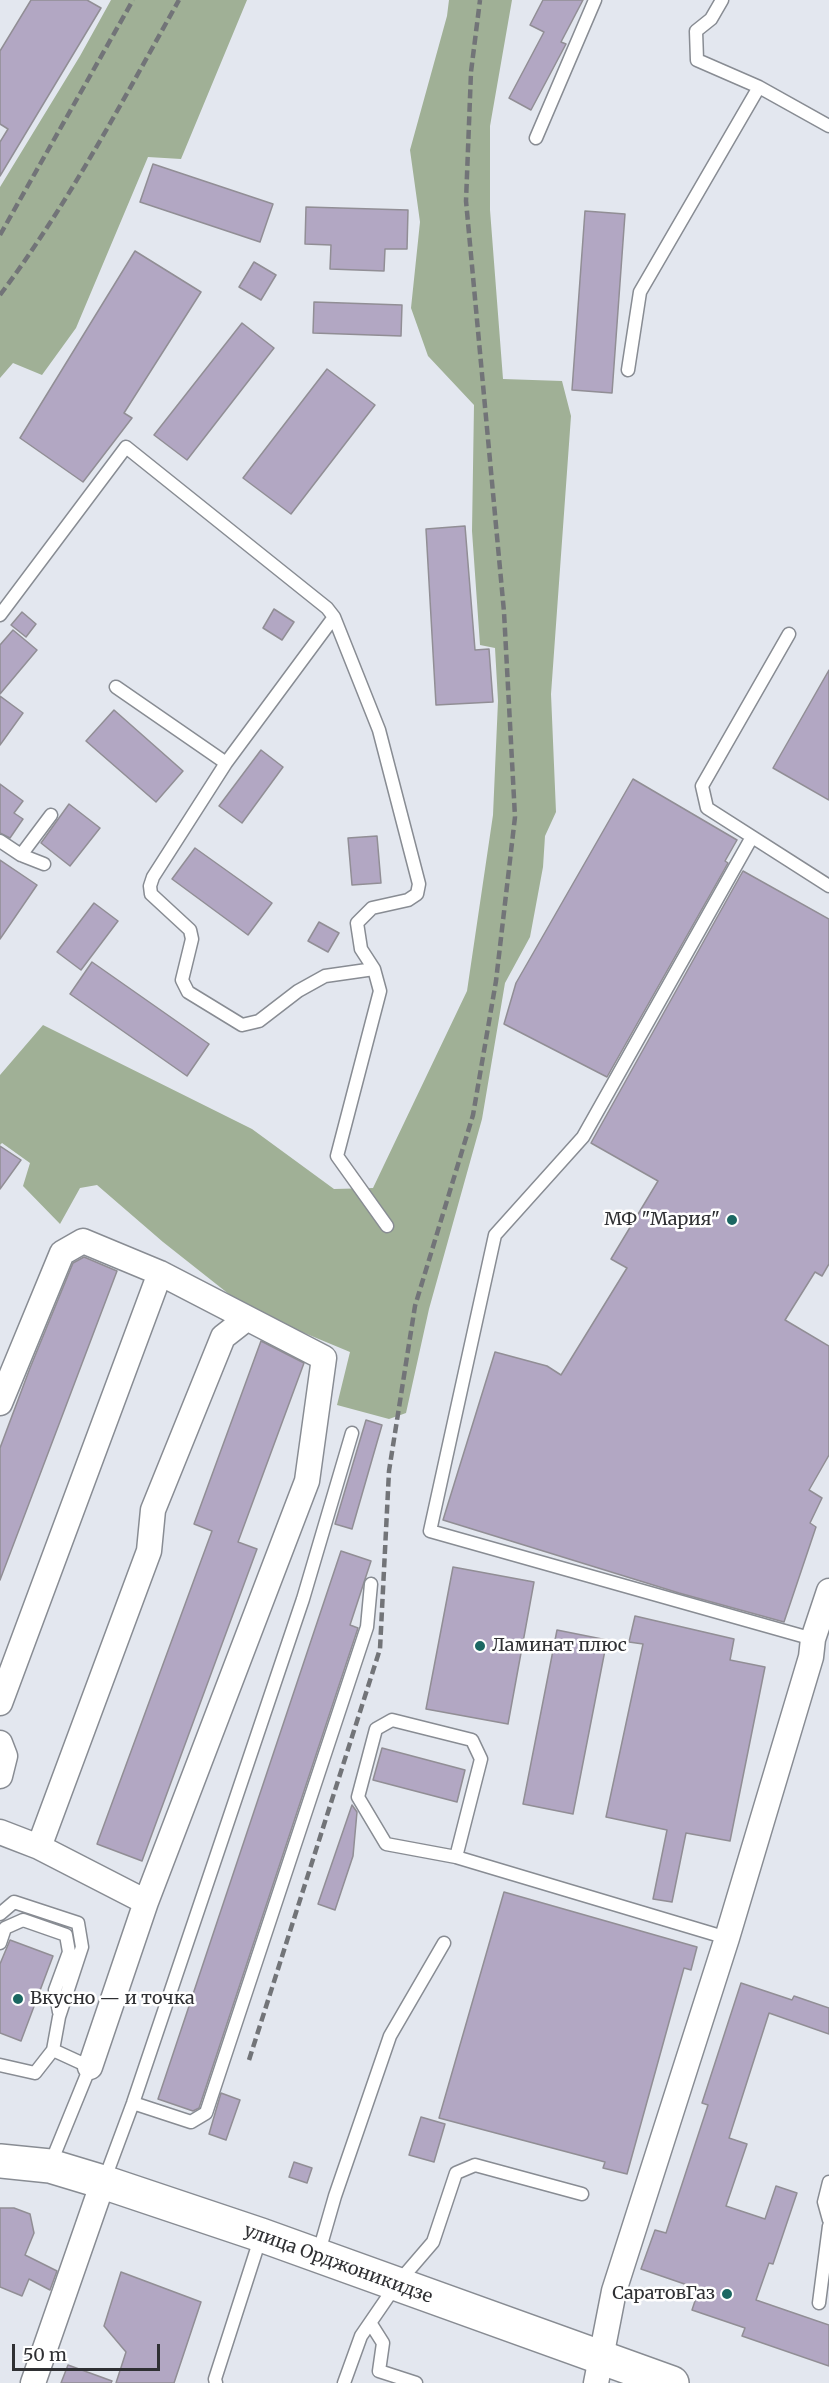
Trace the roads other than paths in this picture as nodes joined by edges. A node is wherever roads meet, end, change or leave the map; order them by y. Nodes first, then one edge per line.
1 (595, 0) edge
2 (722, 0) edge
3 (759, 87) junction
4 (829, 126) edge
5 (536, 138) dead end
6 (628, 370) dead end
7 (0, 615) edge
8 (334, 617) junction
9 (789, 634) dead end
10 (116, 687) dead end
11 (226, 763) junction
12 (51, 815) dead end
13 (752, 837) junction
14 (0, 841) edge
15 (21, 855) junction
16 (44, 864) dead end
17 (829, 886) edge
18 (374, 969) junction
19 (387, 1226) dead end
20 (160, 1273) junction
21 (246, 1319) junction
22 (0, 1403) edge
23 (352, 1433) dead end
24 (372, 1584) dead end
25 (829, 1591) edge
26 (813, 1638) junction
27 (0, 1703) edge
28 (0, 1743) edge
29 (0, 1776) edge
30 (0, 1832) edge
31 (39, 1847) junction
32 (456, 1857) junction
33 (146, 1902) junction
34 (0, 1914) edge
35 (727, 1938) junction
36 (0, 1943) edge
37 (444, 1943) dead end
38 (59, 2017) junction
39 (53, 2050) junction
40 (0, 2065) edge
41 (90, 2067) junction
42 (134, 2103) junction
43 (0, 2161) edge
44 (50, 2166) junction
45 (104, 2182) junction
46 (829, 2182) edge
47 (582, 2194) dead end
48 (829, 2220) edge
49 (829, 2226) edge
50 (261, 2235) junction
51 (318, 2256) junction
52 (396, 2284) junction
53 (819, 2302) dead end
54 (371, 2324) junction
55 (599, 2370) edge
56 (33, 2383) edge
57 (216, 2383) edge
58 (344, 2383) edge
59 (416, 2383) edge
60 (672, 2383) edge

1 - 5 lane
2 - 3 lane
3 - 4 lane
3 - 6 lane
7 - 8 lane
8 - 11 lane
8 - 18 lane
9 - 13 lane
10 - 11 lane
11 - 18 lane
12 - 15 lane
13 - 17 lane
13 - 26 lane
14 - 15 lane
15 - 16 lane
18 - 19 lane
20 - 21 street
20 - 22 street
20 - 27 street
21 - 31 street
21 - 33 street
23 - 42 lane
24 - 42 lane
25 - 26 street
26 - 35 street
28 - 29 street
30 - 31 street
31 - 33 street
32 - 32 lane
32 - 35 lane
33 - 41 street
34 - 38 lane
35 - 55 street
36 - 38 lane
37 - 51 lane
38 - 39 lane
39 - 40 lane
39 - 41 lane
41 - 44 lane
42 - 45 lane
43 - 44 main road, улица Орджоникидзе
44 - 45 main road, улица Орджоникидзе
45 - 50 main road, улица Орджоникидзе
45 - 56 street
46 - 48 lane
47 - 52 lane
49 - 53 lane
50 - 51 main road, улица Орджоникидзе
50 - 57 lane
51 - 52 main road, улица Орджоникидзе
52 - 54 lane
52 - 55 main road, улица Орджоникидзе
54 - 58 lane
54 - 59 lane
55 - 60 main road, улица Орджоникидзе

